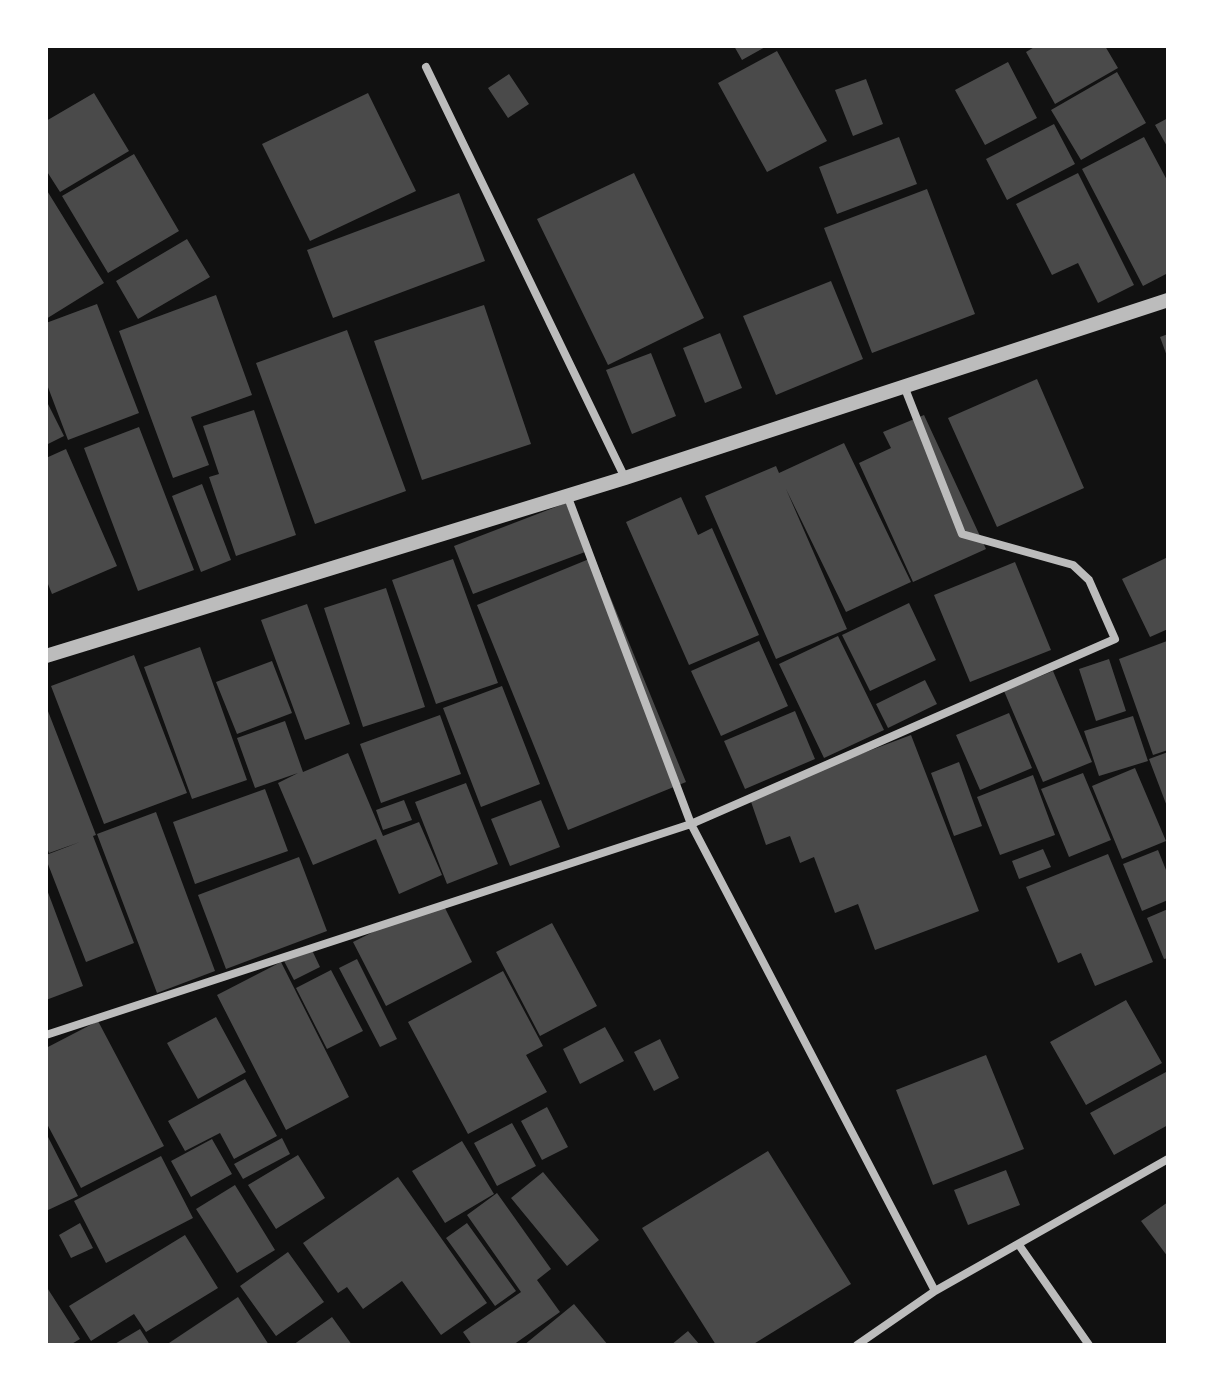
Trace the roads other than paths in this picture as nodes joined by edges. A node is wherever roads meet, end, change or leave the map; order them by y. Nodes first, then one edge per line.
1 (426, 67) dead end
2 (1168, 300) edge
3 (904, 386) junction
4 (625, 478) junction
5 (567, 495) junction
6 (46, 656) edge
7 (691, 824) junction
8 (46, 1035) edge
9 (1168, 1159) edge
10 (1019, 1245) junction
11 (935, 1291) junction
12 (857, 1345) edge
13 (1089, 1345) edge

1 - 4 street
2 - 3 street
3 - 4 street
3 - 7 street
4 - 5 street
5 - 6 street
5 - 7 street
7 - 8 street
7 - 11 street
9 - 10 street
10 - 11 street
10 - 13 street
11 - 12 street

